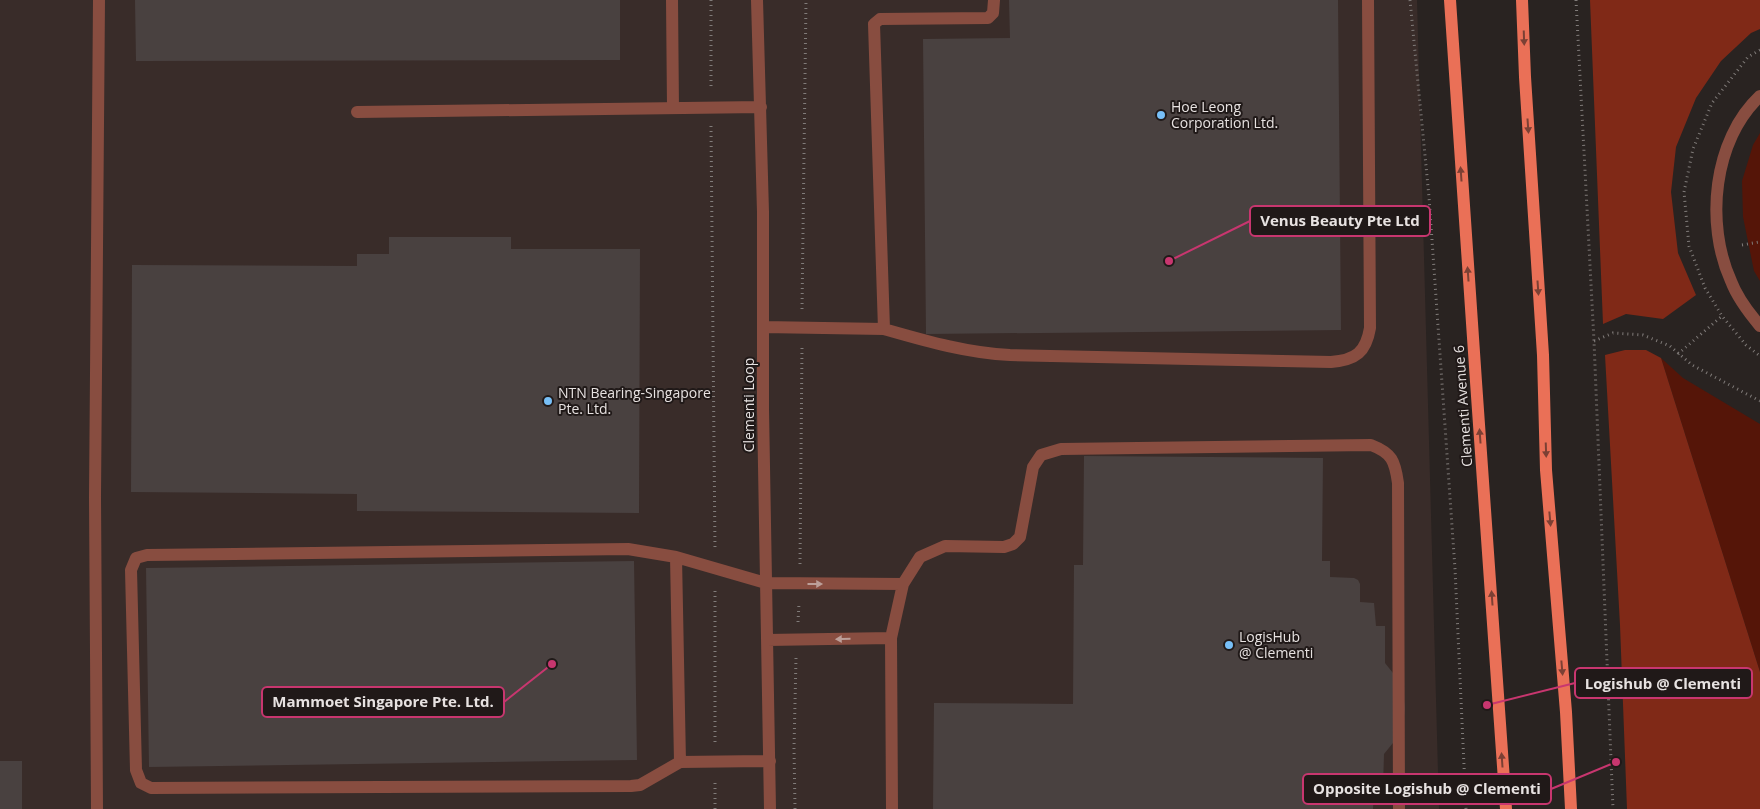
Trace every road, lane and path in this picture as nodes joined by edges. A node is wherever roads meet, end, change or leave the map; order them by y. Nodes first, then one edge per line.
1 (99, 0) edge
2 (672, 0) edge
3 (711, 0) edge
4 (757, 0) edge
5 (806, 0) edge
6 (994, 0) edge
7 (1368, 0) edge
8 (1410, 0) edge
9 (1450, 0) edge
10 (1522, 0) edge
11 (1576, 0) edge
12 (1760, 96) edge
13 (761, 107) junction
14 (673, 108) junction
15 (711, 108) junction
16 (357, 112) dead end
17 (1759, 242) edge
18 (1742, 245) dead end
19 (1722, 316) dead end
20 (1760, 326) edge
21 (763, 327) junction
22 (802, 328) junction
23 (884, 329) junction
24 (1594, 341) junction
25 (1678, 354) junction
26 (1760, 401) edge
27 (676, 557) junction
28 (715, 568) junction
29 (766, 583) junction
30 (800, 584) junction
31 (903, 584) junction
32 (891, 638) junction
33 (767, 640) junction
34 (797, 640) junction
35 (770, 761) junction
36 (680, 762) junction
37 (715, 762) junction
38 (97, 809) edge
39 (715, 809) edge
40 (770, 809) edge
41 (795, 809) edge
42 (892, 809) edge
43 (1398, 809) edge
44 (1466, 809) edge
45 (1506, 809) edge
46 (1571, 809) edge
47 (1613, 809) edge

1 - 38 street
2 - 14 street
3 - 15 path
4 - 13 street, Clementi Loop
5 - 22 path
6 - 23 street
7 - 23 street
8 - 44 path
45 -> 9 main road, Clementi Avenue 6
10 -> 46 main road
11 - 24 path
12 - 20 street
13 - 15 street
13 - 21 street, Clementi Loop
14 - 15 street
14 - 16 street
15 - 28 path
17 - 18 path
19 - 25 path
21 - 22 street
21 - 29 street, Clementi Loop
22 - 23 street
22 - 30 path
24 - 25 path
24 - 47 path
25 - 26 path
27 - 28 street
27 - 36 street
27 - 36 street
28 - 29 street
28 - 37 path
29 - 30 street
29 - 33 street, Clementi Loop
30 -> 31 street
30 - 34 path
31 - 32 street
31 - 43 street
32 -> 34 street
32 - 42 street
33 - 34 street
33 - 35 street, Clementi Loop
34 - 41 path
35 - 37 street
35 - 40 street, Clementi Loop
36 - 37 street
37 - 39 path

